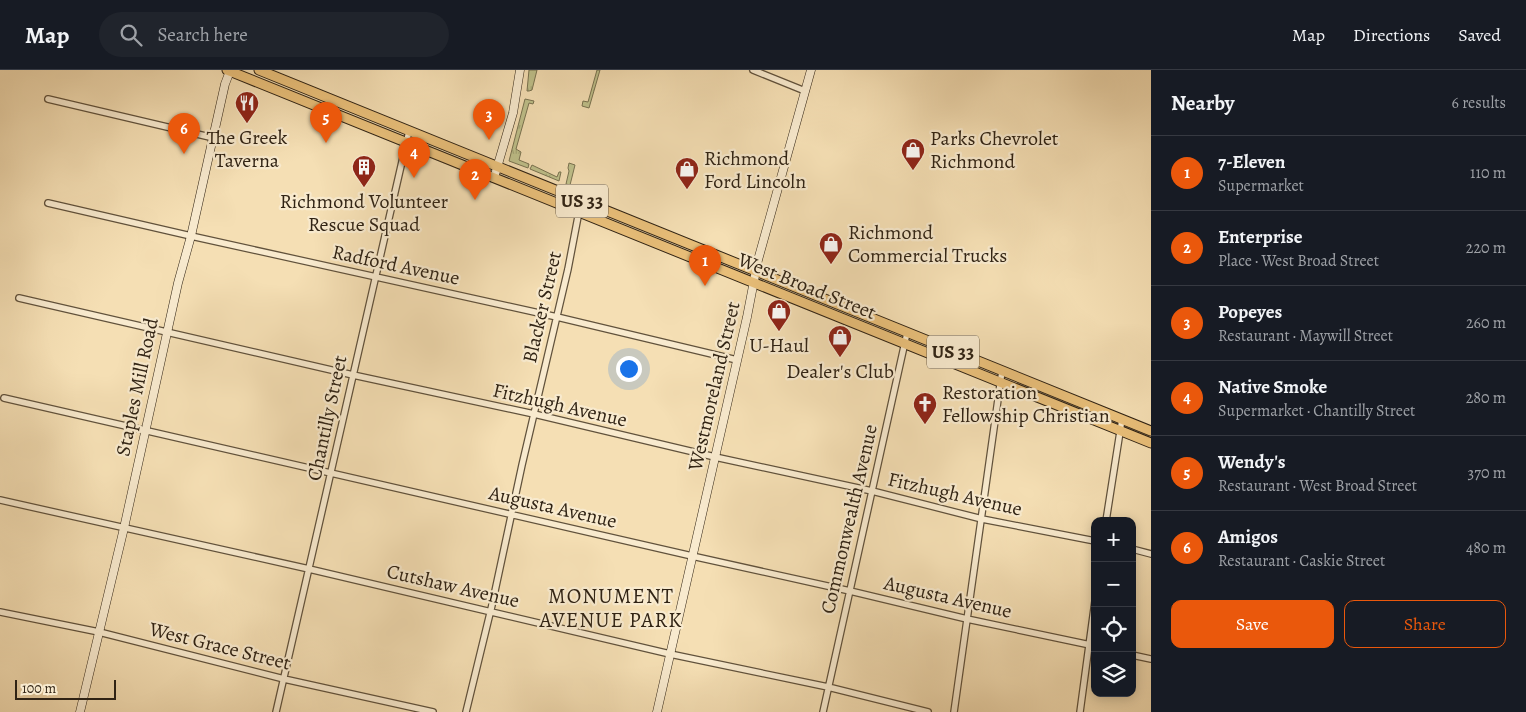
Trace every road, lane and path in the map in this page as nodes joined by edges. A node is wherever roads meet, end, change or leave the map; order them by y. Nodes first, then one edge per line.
1 (229, 70) edge
2 (259, 70) edge
3 (520, 70) edge
4 (753, 70) edge
5 (811, 70) edge
6 (268, 72) edge
7 (805, 92) junction
8 (48, 99) dead end
9 (409, 130) junction
10 (214, 138) junction
11 (406, 142) junction
12 (497, 167) junction
13 (494, 178) junction
14 (581, 201) junction
15 (48, 203) dead end
16 (579, 213) junction
17 (191, 236) junction
18 (756, 272) junction
19 (375, 277) junction
20 (754, 283) junction
21 (18, 298) dead end
22 (557, 317) junction
23 (167, 333) junction
24 (907, 333) junction
25 (904, 344) junction
26 (737, 360) junction
27 (1002, 371) junction
28 (352, 375) junction
29 (1001, 383) junction
30 (4, 398) dead end
31 (534, 414) junction
32 (1122, 419) junction
33 (146, 430) junction
34 (1120, 431) junction
35 (1151, 431) edge
36 (1151, 443) edge
37 (715, 457) junction
38 (331, 473) junction
39 (872, 491) junction
40 (0, 500) edge
41 (512, 514) junction
42 (1107, 517) edge
43 (982, 519) junction
44 (124, 528) junction
45 (1091, 540) edge
46 (1136, 550) edge
47 (1151, 554) edge
48 (692, 556) junction
49 (309, 569) junction
50 (850, 591) junction
51 (490, 611) junction
52 (0, 612) edge
53 (967, 619) junction
54 (99, 632) junction
55 (1091, 646) edge
56 (1091, 652) edge
57 (670, 654) junction
58 (1136, 656) edge
59 (1151, 659) edge
60 (284, 678) junction
61 (828, 687) junction
62 (80, 712) edge
63 (276, 712) edge
64 (432, 712) edge
65 (466, 712) edge
66 (656, 712) edge
67 (823, 712) edge
68 (928, 712) edge
69 (954, 712) edge
70 (1080, 712) edge

1 - 10 street, Staples Mill Road
1 - 11 main road, West Broad Street / US 33
2 - 6 main road, West Broad Street
3 - 12 street
4 - 7 street
5 - 7 street, Westmoreland Street
6 - 9 main road, West Broad Street / US 33
7 - 18 street, Westmoreland Street
8 - 10 street
9 - 11 street, Chantilly Street
9 - 12 main road, West Broad Street / US 33
10 - 17 street, Staples Mill Road
11 - 13 main road, West Broad Street / US 33
11 - 19 street, Chantilly Street
12 - 13 street
12 - 14 main road, West Broad Street / US 33
13 - 16 main road, West Broad Street / US 33
14 - 16 street, Blacker Street
14 - 18 main road, West Broad Street / US 33
15 - 17 street, Radford Avenue
16 - 20 main road, West Broad Street / US 33
16 - 22 street, Blacker Street
17 - 19 street, Radford Avenue
17 - 23 street, Staples Mill Road
18 - 20 street, Westmoreland Street
18 - 24 main road, West Broad Street / US 33
19 - 22 street, Radford Avenue
19 - 28 street, Chantilly Street
20 - 25 main road, West Broad Street / US 33
20 - 26 street, Westmoreland Street
21 - 23 street, Fitzhugh Avenue
22 - 26 street, Radford Avenue
22 - 31 street, Blacker Street
23 - 28 street, Fitzhugh Avenue
23 - 33 street, Staples Mill Road
24 - 25 street, Commonwealth Avenue
24 - 27 main road, West Broad Street / US 33
25 - 29 main road, West Broad Street / US 33
25 - 39 street, Commonwealth Avenue
26 - 37 street, Westmoreland Street
27 - 29 street
27 - 32 main road, West Broad Street / US 33
28 - 31 street, Fitzhugh Avenue
28 - 38 street, Chantilly Street
29 - 34 main road, West Broad Street / US 33
29 - 43 street
30 - 33 street, Augusta Avenue
31 - 37 street, Fitzhugh Avenue
31 - 41 street, Blacker Street
32 - 34 street
32 - 35 main road, West Broad Street / US 33
33 - 38 street, Augusta Avenue
33 - 44 street, Staples Mill Road
34 - 36 main road, West Broad Street / US 33
34 - 42 street
37 - 39 street, Fitzhugh Avenue
37 - 48 street, Westmoreland Street
38 - 41 street, Augusta Avenue
38 - 49 street, Chantilly Street
39 - 43 street, Fitzhugh Avenue
39 - 50 street, Commonwealth Avenue
40 - 44 street, Cutshaw Avenue
41 - 48 street, Augusta Avenue
41 - 51 street, Blacker Street
43 - 45 street, Fitzhugh Avenue
43 - 53 street
44 - 49 street, Cutshaw Avenue
44 - 54 street, Staples Mill Road
46 - 47 street
48 - 50 street, Augusta Avenue
48 - 57 street, Westmoreland Street
49 - 51 street, Cutshaw Avenue
49 - 60 street, Chantilly Street
50 - 53 street, Augusta Avenue
50 - 61 street, Commonwealth Avenue
51 - 57 street, Cutshaw Avenue
51 - 65 street, Blacker Street
52 - 54 street, West Grace Street
53 - 55 street, Augusta Avenue
53 - 69 street
54 - 60 street, West Grace Street
54 - 62 street, Staples Mill Road
56 - 70 street
57 - 61 street, Cutshaw Avenue
57 - 66 street, Westmoreland Street
58 - 59 street
60 - 63 street, Chantilly Street
60 - 64 street, West Grace Street
61 - 67 street, Commonwealth Avenue
61 - 68 street, Cutshaw Avenue

